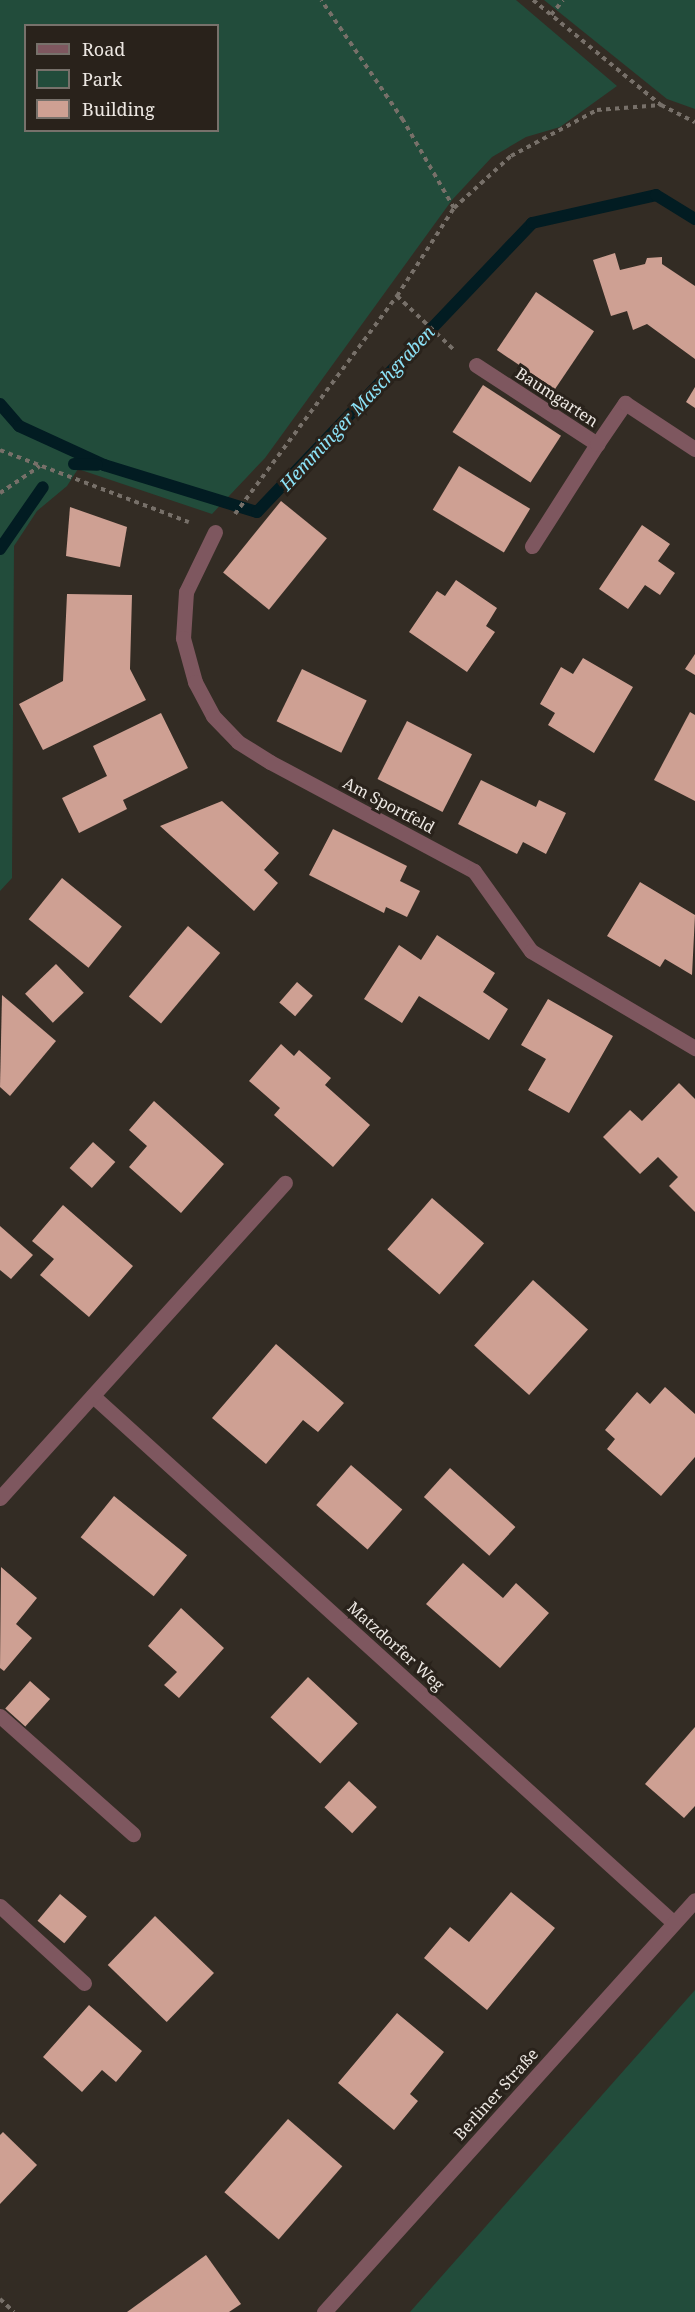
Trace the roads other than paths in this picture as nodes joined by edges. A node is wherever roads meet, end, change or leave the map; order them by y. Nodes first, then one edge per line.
1 (476, 365) dead end
2 (597, 444) junction
3 (695, 449) edge
4 (215, 532) road end
5 (532, 546) dead end
6 (695, 1048) edge
7 (285, 1183) dead end
8 (93, 1396) junction
9 (0, 1498) edge
10 (0, 1716) edge
11 (133, 1834) dead end
12 (695, 1900) edge
13 (0, 1906) edge
14 (674, 1923) junction
15 (84, 1983) dead end
16 (324, 2312) edge

1 - 2 street, Baumgarten
2 - 3 street, Baumgarten
2 - 5 street
4 - 6 street, Am Sportfeld
7 - 8 street
8 - 9 street
8 - 14 street, Matzdorfer Weg
10 - 11 street
12 - 14 street, Berliner Straße
13 - 15 street
14 - 16 street, Berliner Straße

